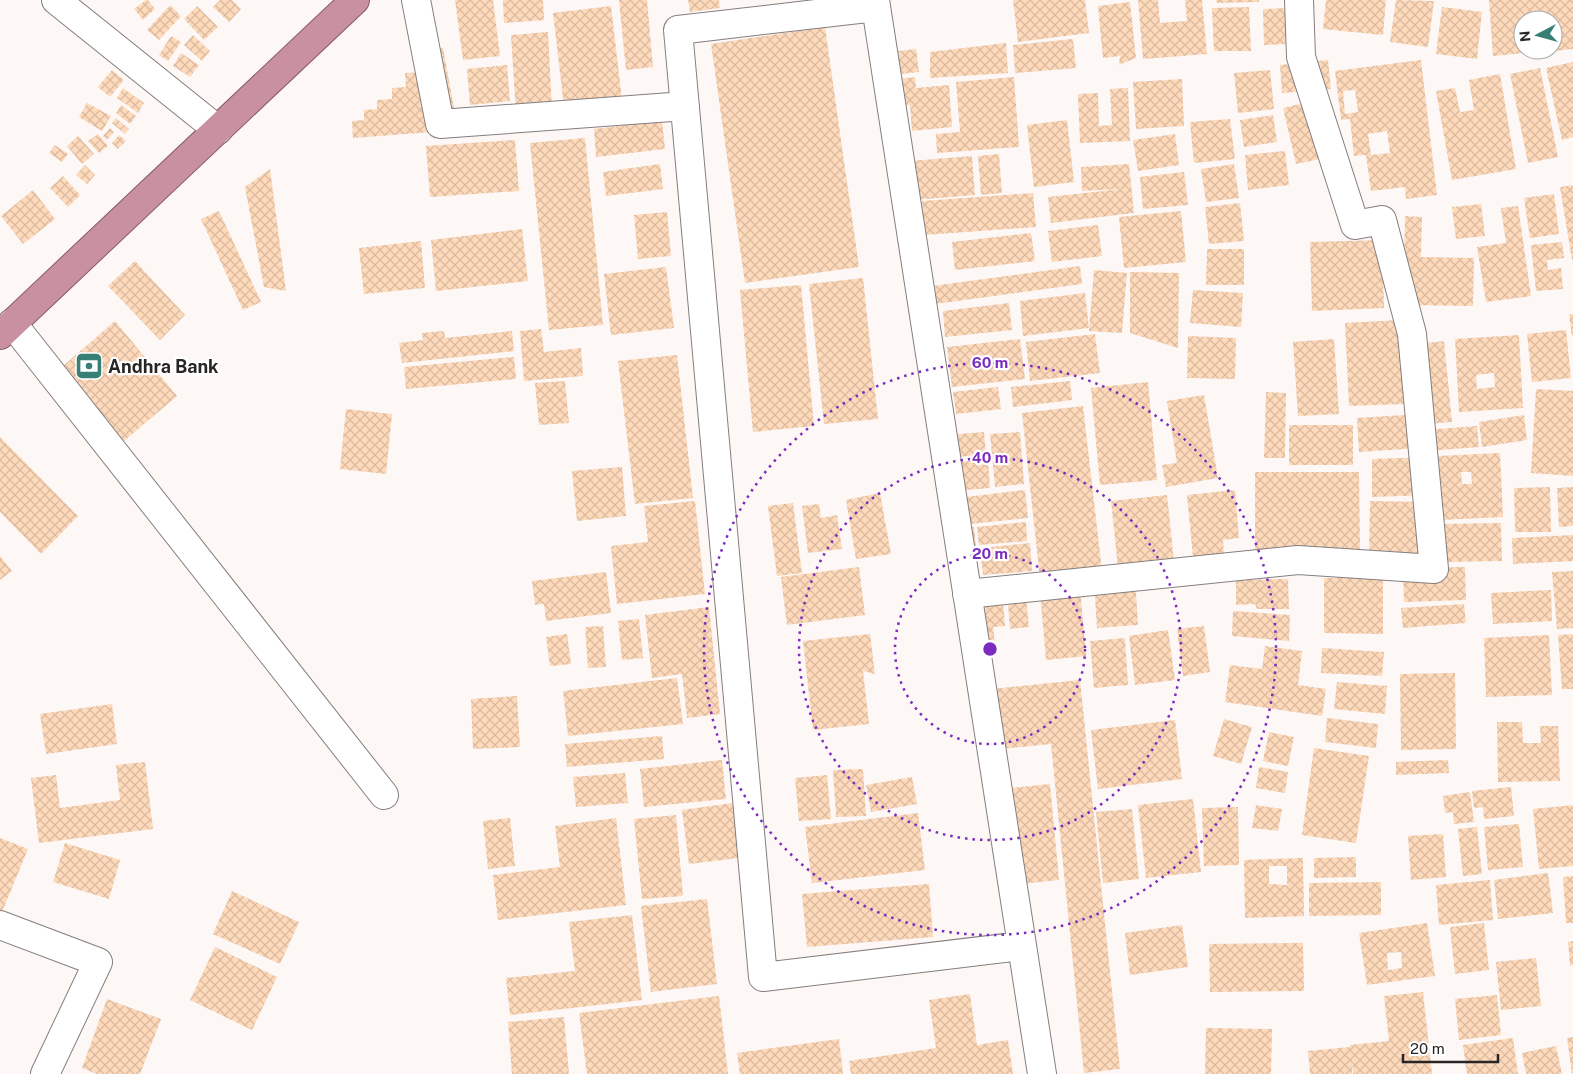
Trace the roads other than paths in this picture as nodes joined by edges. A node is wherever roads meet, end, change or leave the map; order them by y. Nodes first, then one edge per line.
1 (56, 0) edge
2 (355, 0) edge
3 (416, 0) edge
4 (1299, 0) edge
5 (876, 3) edge
6 (685, 106) junction
7 (218, 130) junction
8 (6, 329) edge
9 (967, 594) junction
10 (384, 795) dead end
11 (0, 925) edge
12 (1022, 946) junction
13 (45, 1074) edge
14 (1042, 1074) edge

1 - 7 street
2 - 7 highway
3 - 6 street
4 - 9 street
5 - 6 street
5 - 9 street
6 - 12 street
7 - 8 highway
8 - 10 street
9 - 12 street
11 - 13 street
12 - 14 street

